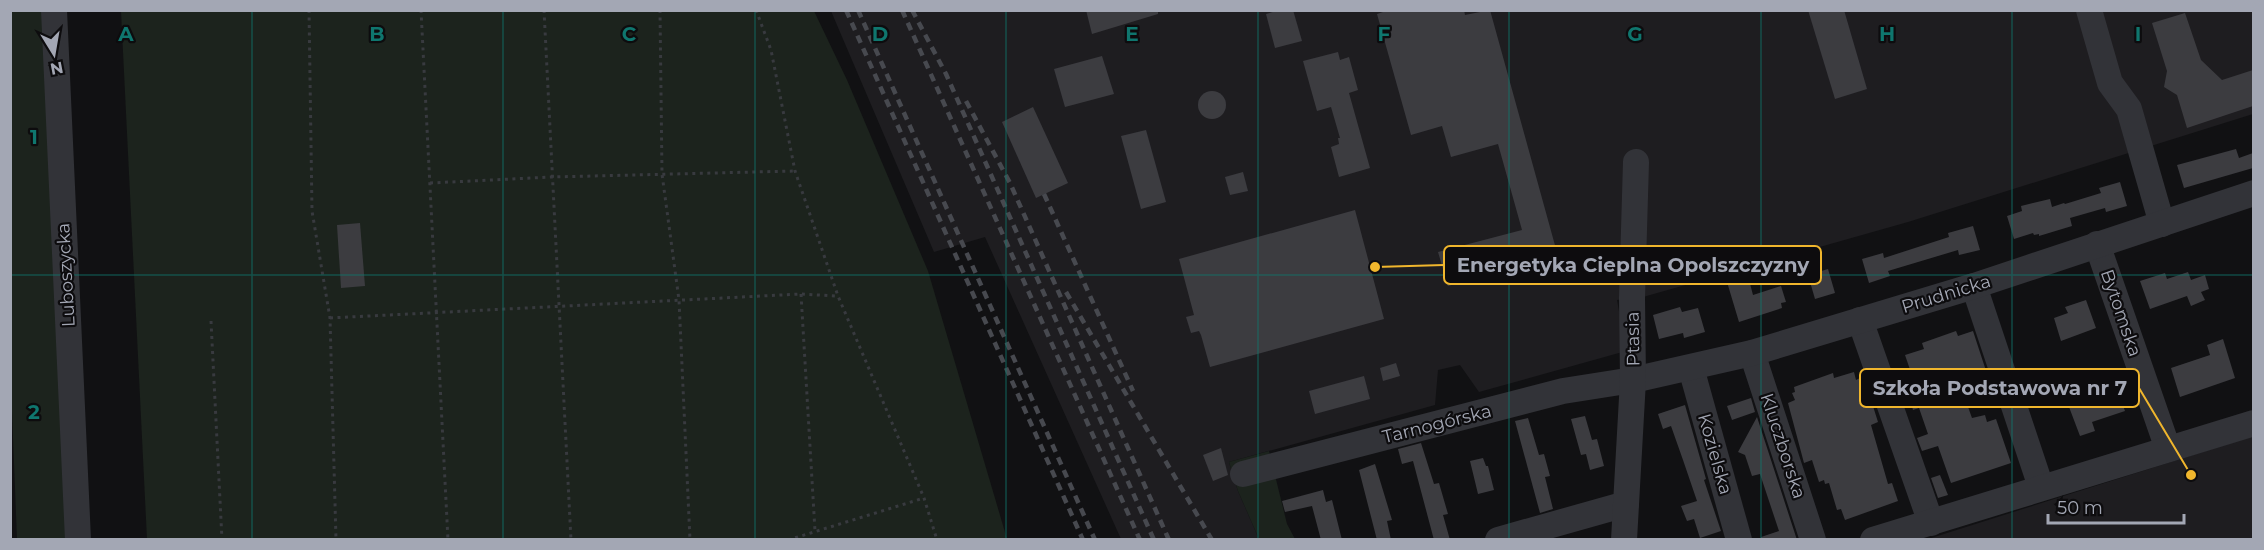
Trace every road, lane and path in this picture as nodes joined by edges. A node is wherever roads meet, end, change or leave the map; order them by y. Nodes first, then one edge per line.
1 (54, 10) edge
2 (309, 10) edge
3 (421, 10) edge
4 (544, 10) edge
5 (660, 10) edge
6 (756, 10) edge
7 (2089, 10) edge
8 (1636, 162) dead end
9 (795, 171) junction
10 (663, 174) junction
11 (552, 177) junction
12 (430, 183) junction
13 (2253, 192) edge
14 (2162, 224) junction
15 (2097, 244) junction
16 (1974, 286) junction
17 (801, 294) junction
18 (838, 296) junction
19 (679, 300) junction
20 (558, 306) junction
21 (436, 312) junction
22 (330, 318) junction
23 (1860, 320) junction
24 (212, 321) dead end
25 (1752, 353) junction
26 (1691, 368) junction
27 (1633, 380) junction
28 (2253, 423) edge
29 (2168, 449) junction
30 (1243, 474) dead end
31 (2041, 487) junction
32 (924, 498) junction
33 (1626, 504) junction
34 (1931, 523) junction
35 (815, 531) junction
36 (78, 540) edge
37 (222, 540) edge
38 (336, 540) edge
39 (448, 540) edge
40 (570, 540) edge
41 (690, 540) edge
42 (788, 540) edge
43 (937, 540) edge
44 (1498, 540) edge
45 (1624, 540) edge
46 (1739, 540) edge
47 (1813, 540) edge
48 (1873, 540) edge

1 - 36 street, Luboszycka
2 - 22 path
3 - 12 path
4 - 11 path
5 - 10 path
6 - 9 path
7 - 14 street
8 - 27 street, Ptasia
9 - 10 path
9 - 18 path
10 - 11 path
10 - 19 path
11 - 12 path
11 - 20 path
12 - 21 path
13 - 14 street, Prudnicka
14 - 15 street, Prudnicka
15 - 16 street, Prudnicka
15 - 29 street, Bytomska
16 - 23 street, Prudnicka
16 - 31 street
17 - 18 path
17 - 19 path
17 - 35 path
18 - 32 path
19 - 20 path
19 - 41 path
20 - 21 path
20 - 40 path
21 - 22 path
21 - 39 path
22 - 38 path
23 - 25 street, Prudnicka
23 - 34 street
24 - 37 path
25 - 26 street, Prudnicka
25 - 47 street, Kluczborska
26 - 27 street, Prudnicka
26 - 46 street, Kozielska
27 - 30 street, Tarnogórska
27 - 33 street, Ptasia
28 - 29 street
29 - 31 street
31 - 34 street
32 - 35 path
32 - 43 path
33 - 44 street
33 - 45 street, Ptasia
34 - 48 street
35 - 42 path

